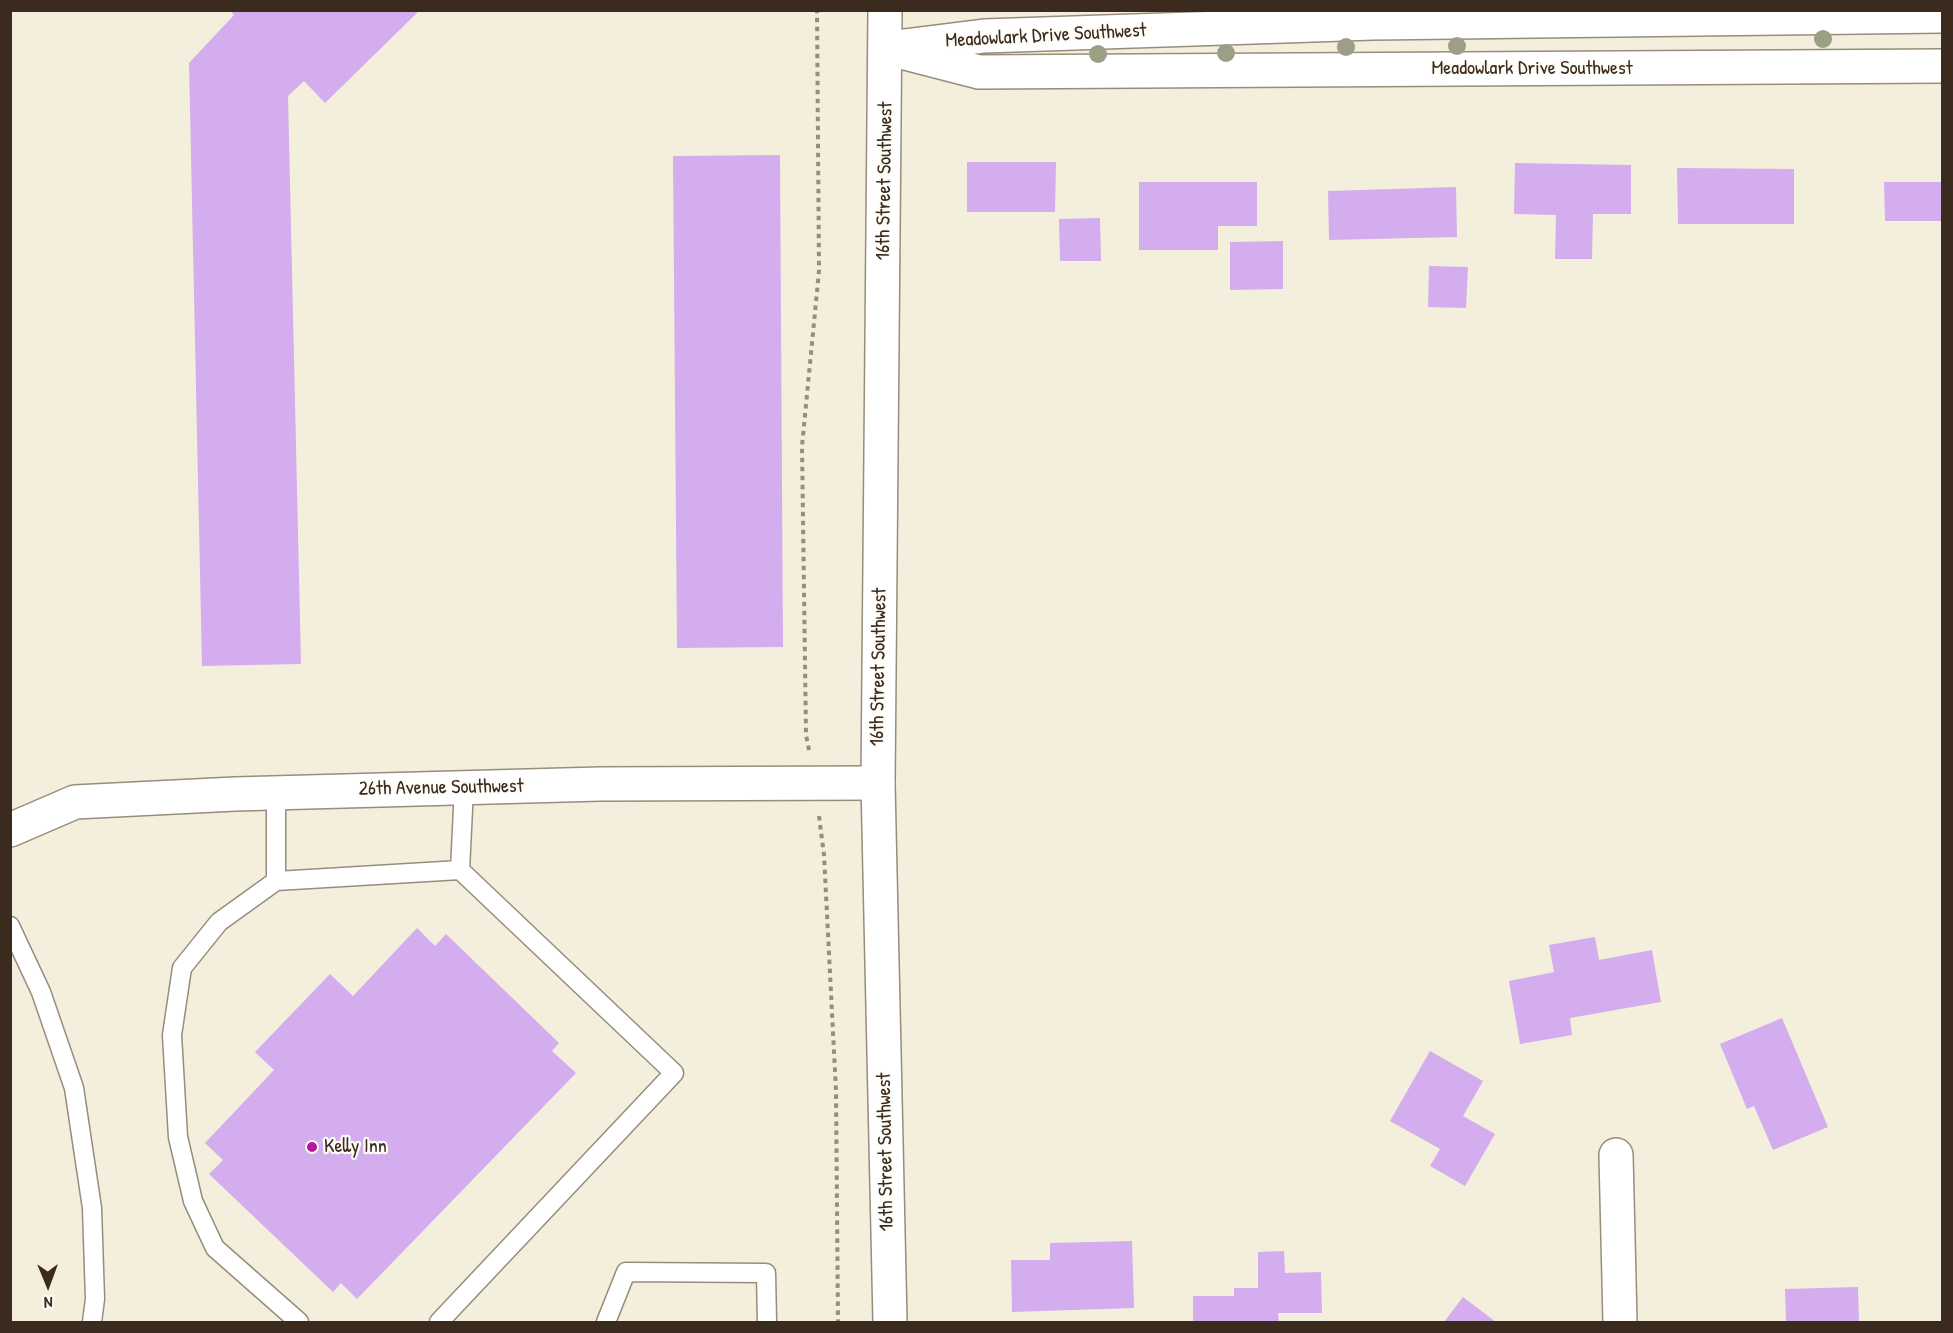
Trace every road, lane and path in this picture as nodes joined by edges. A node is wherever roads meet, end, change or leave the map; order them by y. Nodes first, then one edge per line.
1 (817, 10) edge
2 (885, 10) edge
3 (1755, 14) edge
4 (1942, 16) edge
5 (886, 48) junction
6 (1942, 66) edge
7 (815, 783) junction
8 (878, 783) junction
9 (464, 788) junction
10 (276, 792) junction
11 (10, 830) edge
12 (460, 870) junction
13 (276, 881) junction
14 (10, 926) edge
15 (1617, 1155) dead end
16 (92, 1323) edge
17 (299, 1323) edge
18 (439, 1323) edge
19 (606, 1323) edge
20 (767, 1323) edge
21 (838, 1323) edge
22 (890, 1323) edge
23 (1620, 1323) edge

1 - 7 path
2 - 5 street, 16th Street Southwest
3 - 4 street, Meadowlark Drive Southwest
3 - 5 street, Meadowlark Drive Southwest
5 - 6 street, Meadowlark Drive Southwest
5 - 8 street, 16th Street Southwest
7 - 8 street, 26th Avenue Southwest
7 - 9 street, 26th Avenue Southwest
7 - 21 path
8 - 22 street, 16th Street Southwest
9 - 10 street, 26th Avenue Southwest
9 - 12 lane
10 - 11 street, 26th Avenue Southwest
10 - 13 lane
12 - 13 lane
12 - 18 lane
13 - 17 lane
14 - 16 lane
15 - 23 street
19 - 20 lane

